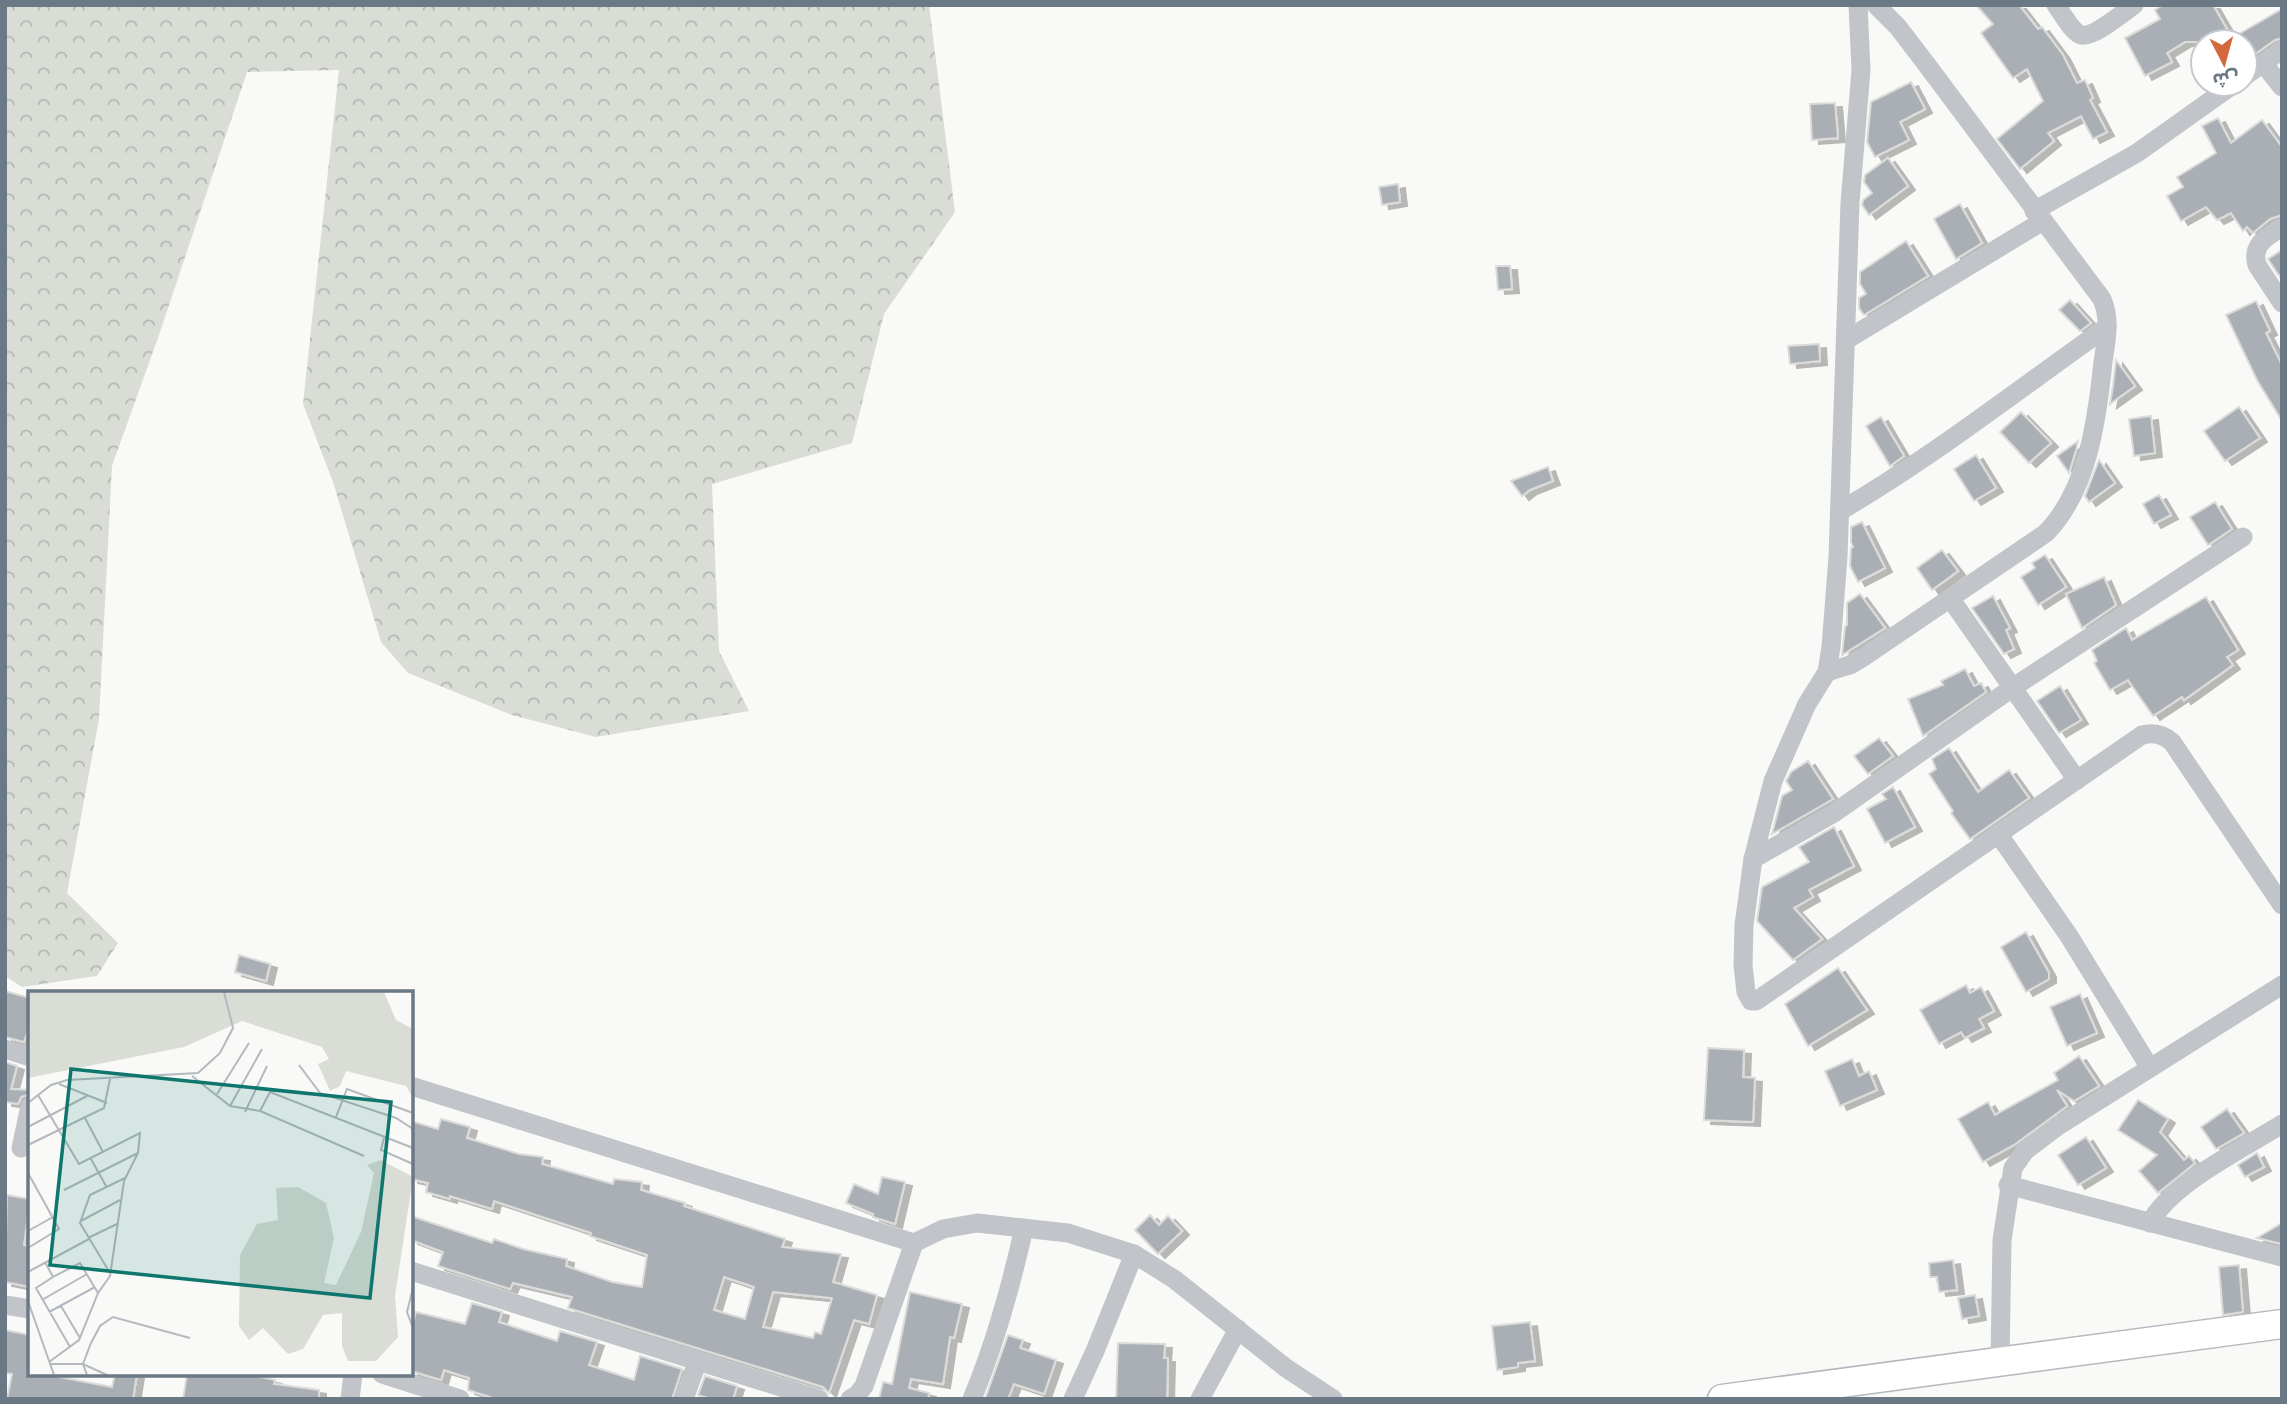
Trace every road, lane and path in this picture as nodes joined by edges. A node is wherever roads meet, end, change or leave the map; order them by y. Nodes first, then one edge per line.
1 (1858, 5) edge
2 (1876, 5) edge
3 (2056, 5) edge
4 (2134, 5) edge
5 (2282, 50) edge
6 (2263, 63) junction
7 (2259, 66) edge
8 (2282, 87) edge
9 (2214, 98) edge
10 (2038, 216) junction
11 (2282, 227) edge
12 (2282, 303) edge
13 (2107, 327) junction
14 (1846, 340) junction
15 (1840, 511) junction
16 (2243, 537) dead end
17 (1950, 598) junction
18 (1827, 672) junction
19 (2012, 688) junction
20 (2077, 780) junction
21 (1999, 835) junction
22 (1753, 859) junction
23 (2282, 905) edge
24 (2282, 985) edge
25 (5, 1049) edge
26 (28, 1056) edge
27 (2150, 1068) junction
28 (413, 1087) edge
29 (28, 1113) edge
30 (2282, 1125) edge
31 (19, 1147) edge
32 (2008, 1185) junction
33 (2150, 1223) junction
34 (1024, 1228) junction
35 (914, 1243) junction
36 (1134, 1254) junction
37 (2282, 1257) edge
38 (413, 1272) edge
39 (5, 1305) edge
40 (28, 1309) edge
41 (2282, 1324) edge
42 (1238, 1329) junction
43 (698, 1360) junction
44 (2000, 1360) junction
45 (353, 1376) edge
46 (388, 1376) edge
47 (350, 1399) edge
48 (460, 1399) edge
49 (684, 1399) edge
50 (819, 1399) edge
51 (850, 1399) edge
52 (972, 1399) edge
53 (1073, 1399) edge
54 (1200, 1399) edge
55 (1333, 1399) edge
56 (1723, 1399) edge

1 - 14 street
2 - 10 street
3 - 4 street
5 - 6 street
6 - 7 street
6 - 8 street
9 - 10 street
10 - 13 street
10 - 14 street
11 - 12 street
13 - 15 street
13 - 17 street
14 - 15 street
15 - 18 street
16 - 19 street
17 - 18 street
17 - 19 street
18 - 22 street
19 - 20 street
19 - 22 street
20 - 21 street
20 - 23 street
21 - 22 street
21 - 27 street
24 - 27 street
25 - 26 street
27 - 32 street
28 - 35 street
29 - 31 street
30 - 33 street
32 - 33 street
32 - 44 street
33 - 37 street
34 - 35 street
34 - 36 street
34 - 52 street
35 - 51 street
36 - 42 street
36 - 53 street
38 - 43 street
39 - 40 street
41 - 44 main road
42 - 54 street
42 - 55 street
43 - 49 street
43 - 50 street
44 - 56 main road
45 - 47 street
46 - 48 street

